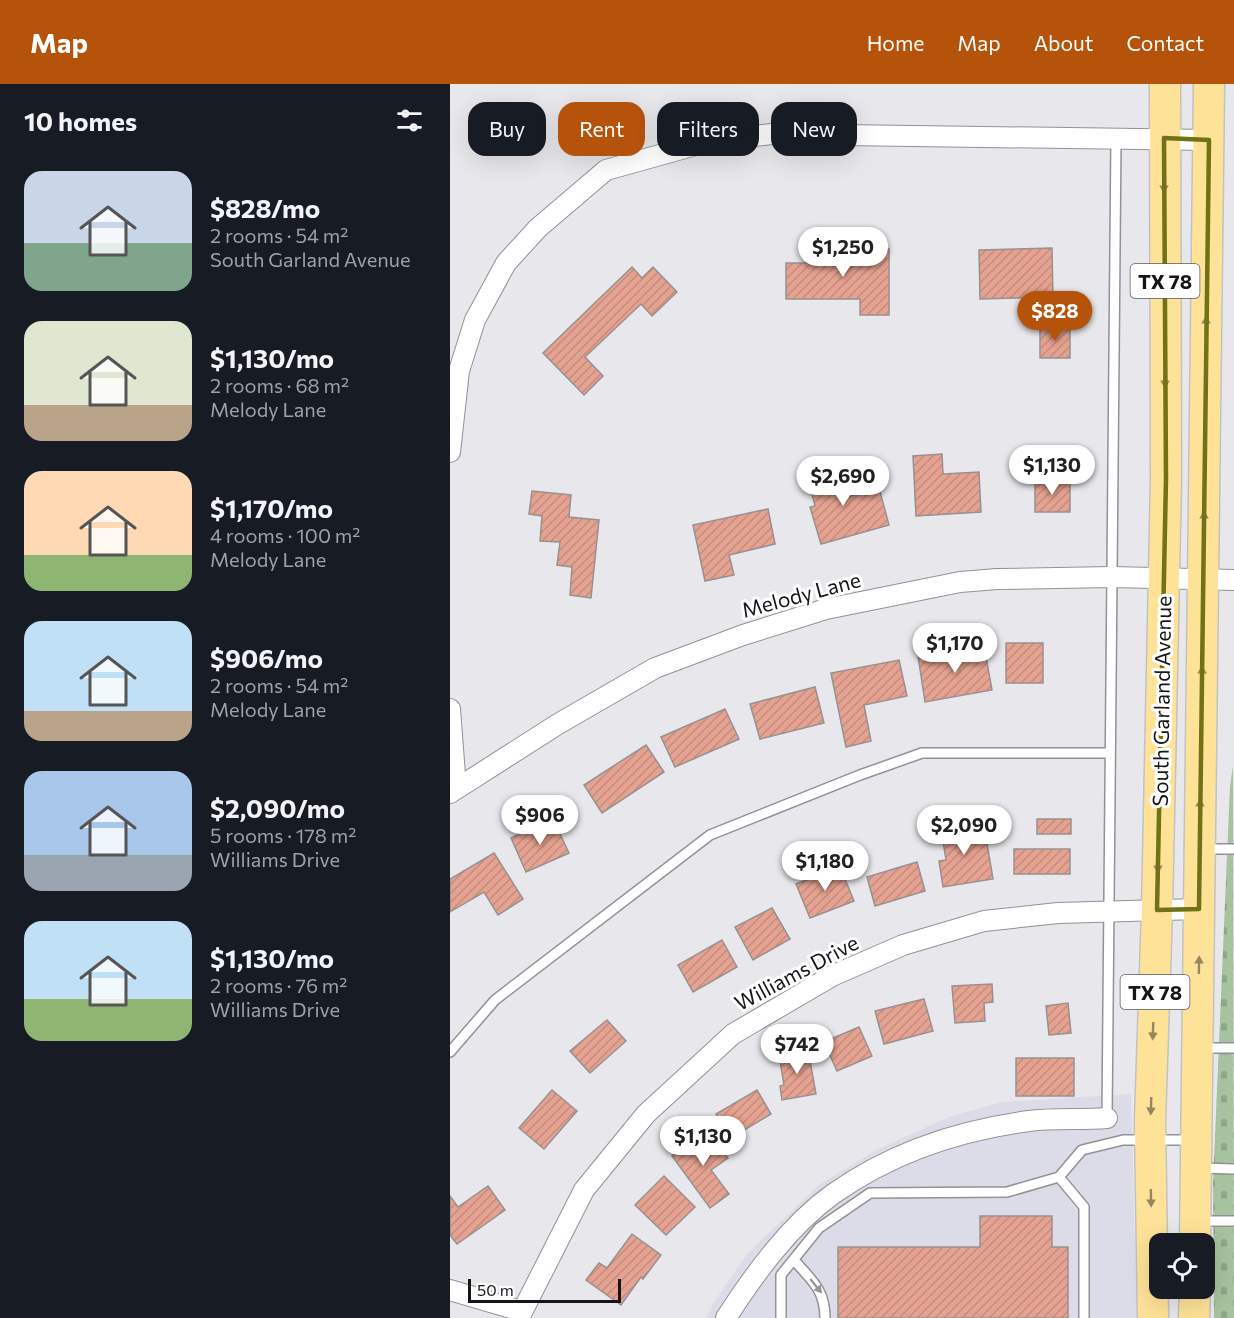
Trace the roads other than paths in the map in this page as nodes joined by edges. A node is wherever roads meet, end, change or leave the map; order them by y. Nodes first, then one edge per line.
1 (1164, 84) edge
2 (1209, 84) edge
3 (1116, 138) junction
4 (1164, 138) junction
5 (1209, 140) junction
6 (450, 452) edge
7 (1112, 577) junction
8 (1164, 578) junction
9 (1204, 578) junction
10 (1234, 580) edge
11 (450, 709) edge
12 (1109, 753) junction
13 (453, 791) edge
14 (1200, 849) junction
15 (1234, 849) edge
16 (1199, 909) junction
17 (1158, 910) junction
18 (1109, 911) junction
19 (1198, 1048) junction
20 (1234, 1048) edge
21 (450, 1052) edge
22 (1107, 1118) joint
23 (1150, 1139) junction
24 (1196, 1154) junction
25 (1234, 1169) edge
26 (1059, 1177) junction
27 (1234, 1221) edge
28 (1195, 1232) edge
29 (794, 1260) junction
30 (450, 1290) edge
31 (1195, 1299) edge
32 (520, 1314) edge
33 (726, 1318) edge
34 (782, 1318) edge
35 (825, 1318) edge
36 (1084, 1318) edge
37 (1153, 1318) edge
38 (1194, 1318) edge

1 - 4 main road, South Garland Avenue / TX 78
2 - 5 main road, South Garland Avenue / TX 78
3 - 4 street
3 - 6 street
3 - 7 lane
4 - 5 street
4 -> 8 main road, South Garland Avenue / TX 78
9 -> 5 main road, South Garland Avenue / TX 78
7 - 8 street, Melody Lane
7 - 12 lane
7 - 13 street, Melody Lane
8 - 9 street, Melody Lane
8 -> 17 main road, South Garland Avenue / TX 78
9 - 10 street, Melody Lane
14 -> 9 main road, South Garland Avenue / TX 78
11 - 13 street
12 - 18 lane
12 - 21 lane
14 - 15 lane
14 - 16 main road, South Garland Avenue / TX 78
16 - 17 street, Williams Drive
19 -> 16 main road, South Garland Avenue / TX 78
17 - 18 street, Williams Drive
17 -> 23 main road, South Garland Avenue / TX 78
18 - 22 lane
18 - 32 street, Williams Drive
19 - 20 lane
19 - 24 main road, South Garland Avenue / TX 78
22 - 33 street
23 - 24 lane
23 - 26 lane
23 -> 37 main road, South Garland Avenue / TX 78
24 - 25 lane
24 - 28 main road, South Garland Avenue / TX 78
26 - 29 lane
26 - 36 lane
27 - 28 lane
29 - 34 lane
29 -> 35 lane
30 - 32 street
31 - 38 main road

